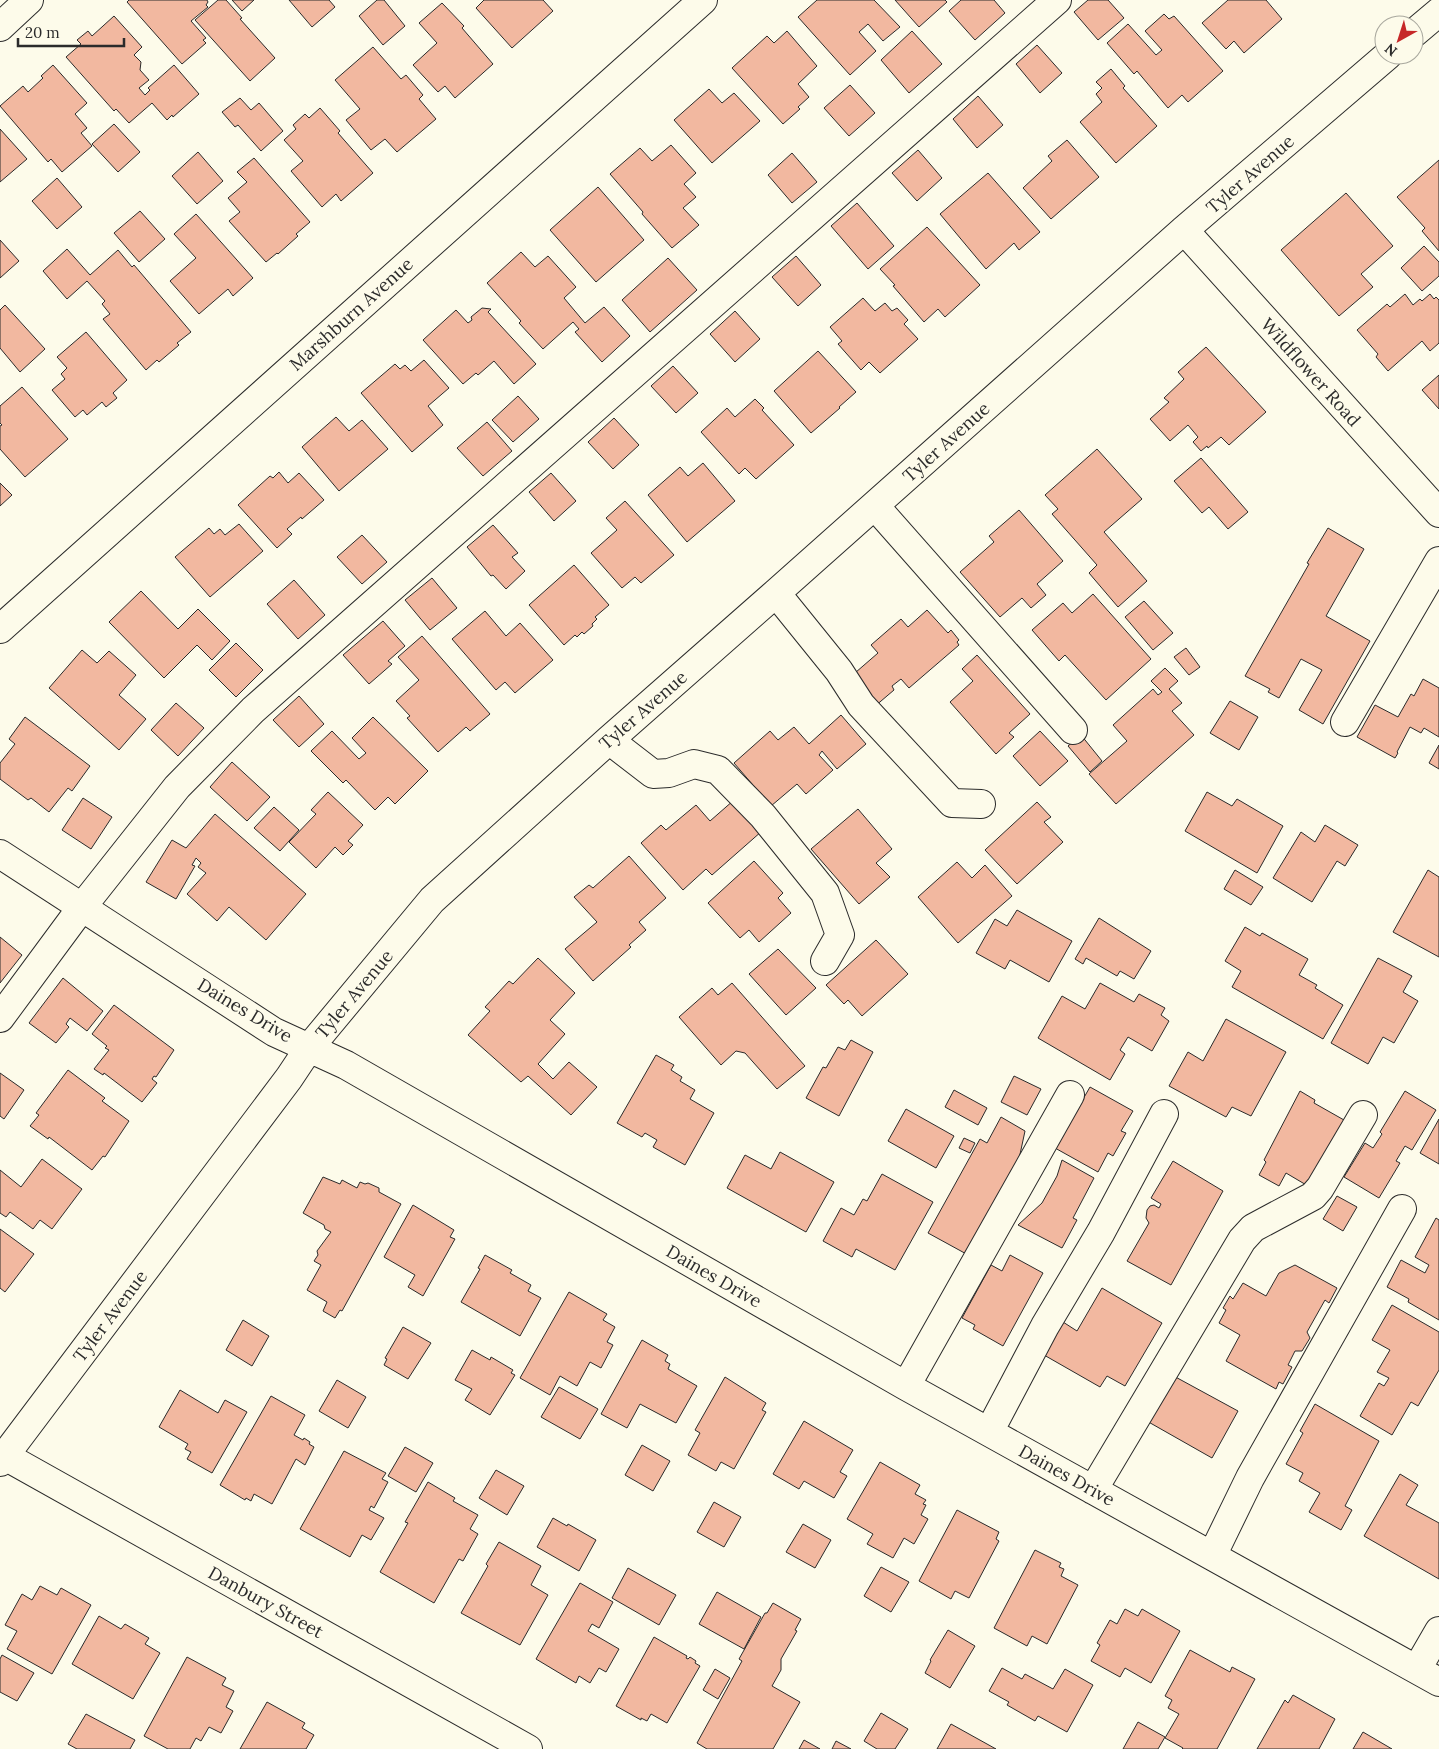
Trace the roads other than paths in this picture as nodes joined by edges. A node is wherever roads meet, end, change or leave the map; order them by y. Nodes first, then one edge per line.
1 (30, 0) edge
2 (703, 0) edge
3 (1056, 0) edge
4 (1439, 12) edge
5 (1424, 25) edge
6 (0, 26) edge
7 (1376, 65) edge
8 (1184, 230) junction
9 (875, 506) junction
10 (1439, 513) edge
11 (1439, 561) edge
12 (776, 593) junction
13 (0, 629) edge
14 (1345, 722) dead end
15 (1073, 730) dead end
16 (609, 740) junction
17 (981, 804) dead end
18 (0, 854) edge
19 (82, 907) junction
20 (825, 961) dead end
21 (0, 1018) edge
22 (308, 1048) junction
23 (1070, 1094) dead end
24 (1164, 1114) dead end
25 (1363, 1115) dead end
26 (1402, 1209) dead end
27 (906, 1386) junction
28 (990, 1432) junction
29 (2, 1459) edge
30 (1093, 1490) junction
31 (1212, 1556) junction
32 (1439, 1631) edge
33 (1428, 1675) edge
34 (528, 1749) edge

1 - 6 street
2 - 13 street, Marshburn Avenue
3 - 19 street
4 - 5 street
7 - 8 street, Tyler Avenue
8 - 9 street, Tyler Avenue
8 - 10 street, Wildflower Road
9 - 12 street, Tyler Avenue
9 - 15 street
11 - 14 street
12 - 16 street, Tyler Avenue
12 - 17 street
16 - 20 street
16 - 22 street, Tyler Avenue
18 - 19 street, Daines Drive
19 - 21 street
19 - 22 street, Daines Drive
22 - 27 street, Daines Drive
22 - 29 street, Tyler Avenue
23 - 27 street
24 - 28 street
25 - 30 street
26 - 31 street
27 - 28 street, Daines Drive
28 - 30 street, Daines Drive
29 - 34 street, Danbury Street
30 - 31 street, Daines Drive
31 - 33 street, Daines Drive
32 - 33 street

